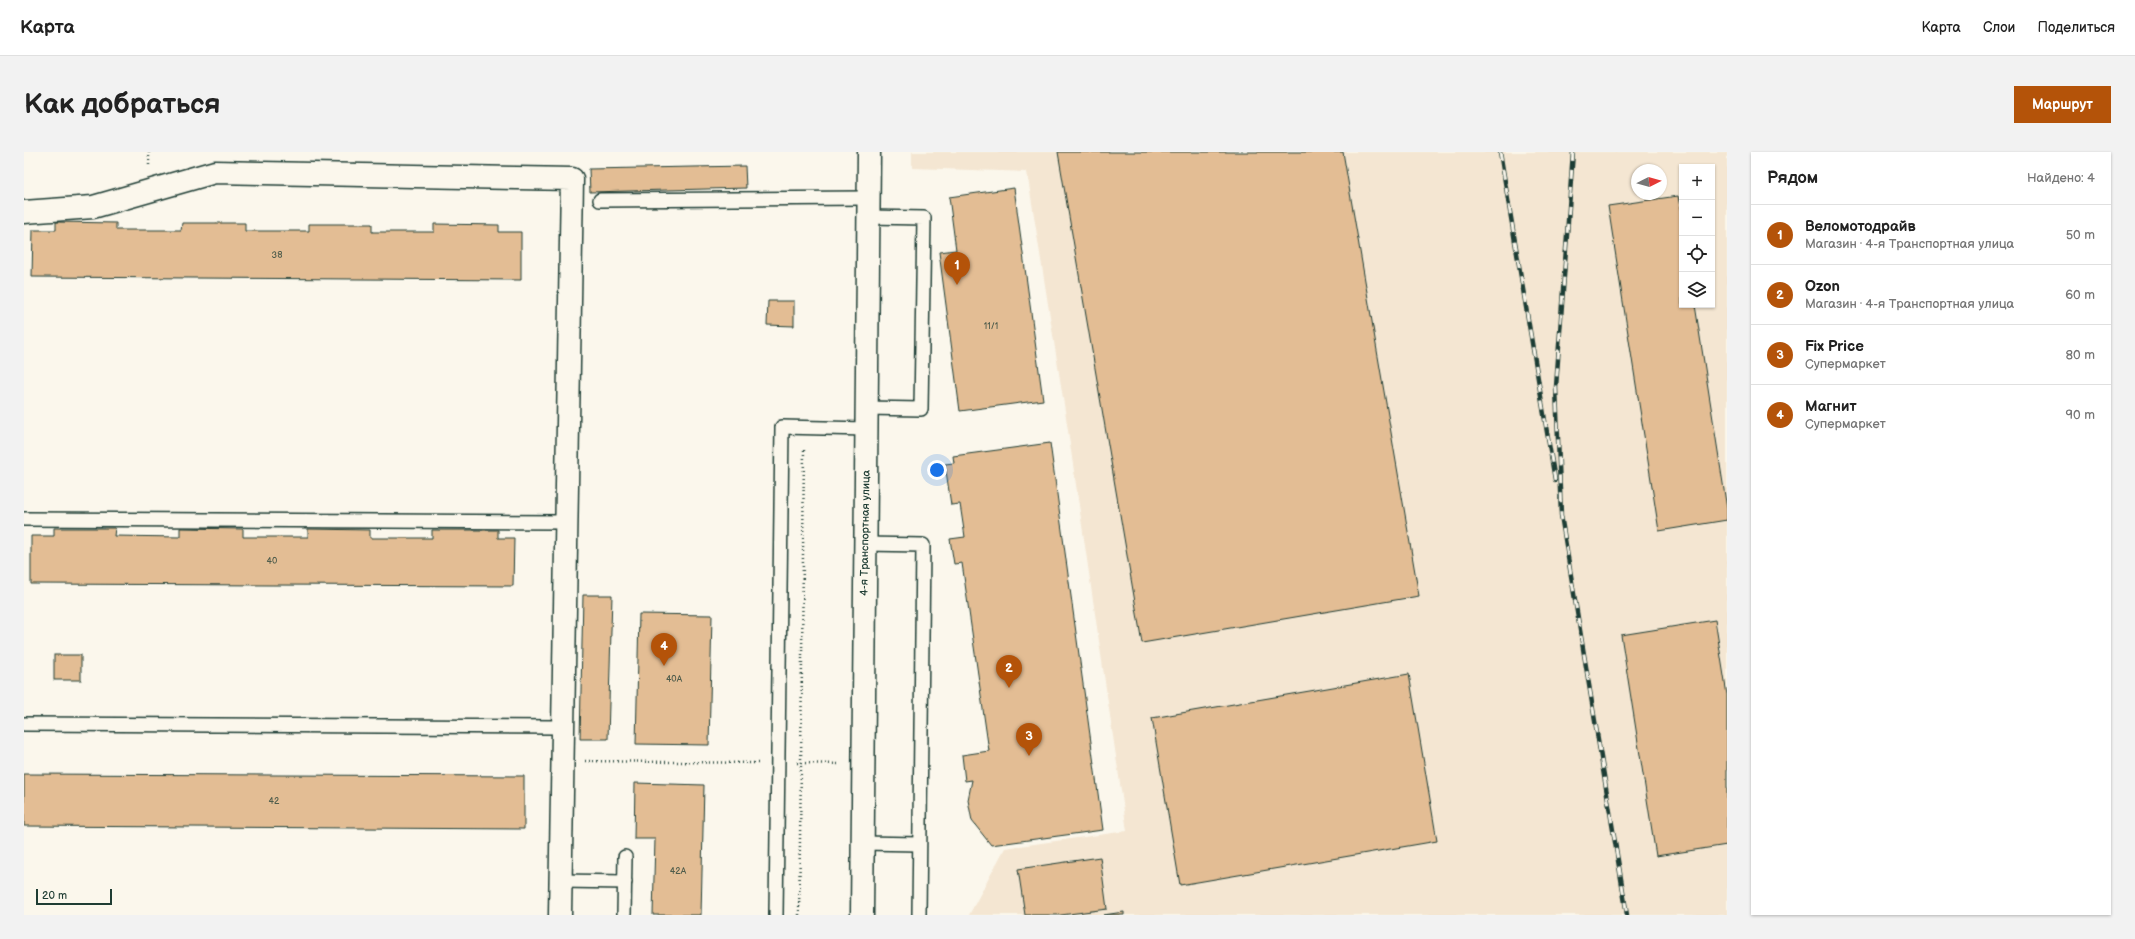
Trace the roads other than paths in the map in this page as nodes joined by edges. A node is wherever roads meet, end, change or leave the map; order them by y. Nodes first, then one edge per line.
1 (869, 152) edge
2 (600, 200) dead end
3 (868, 208) junction
4 (24, 212) edge
5 (866, 419) junction
6 (24, 519) edge
7 (566, 522) junction
8 (865, 544) junction
9 (24, 724) edge
10 (563, 727) junction
11 (862, 843) junction
12 (920, 844) junction
13 (625, 857) dead end
14 (561, 881) junction
15 (625, 882) junction
16 (560, 915) edge
17 (624, 915) edge
18 (776, 915) edge
19 (862, 915) edge
20 (919, 915) edge

1 - 3 street, 4-я Транспортная улица
2 - 3 lane
3 - 5 street, 4-я Транспортная улица
3 - 5 lane
4 - 7 street
5 - 8 street, 4-я Транспортная улица
5 - 18 lane
6 - 7 lane
7 - 10 street
8 - 11 street, 4-я Транспортная улица
8 - 12 lane
9 - 10 lane
10 - 14 street
11 - 12 lane
11 - 19 street, 4-я Транспортная улица
12 - 20 lane
13 - 15 lane
14 - 15 lane
14 - 16 street
15 - 17 lane

